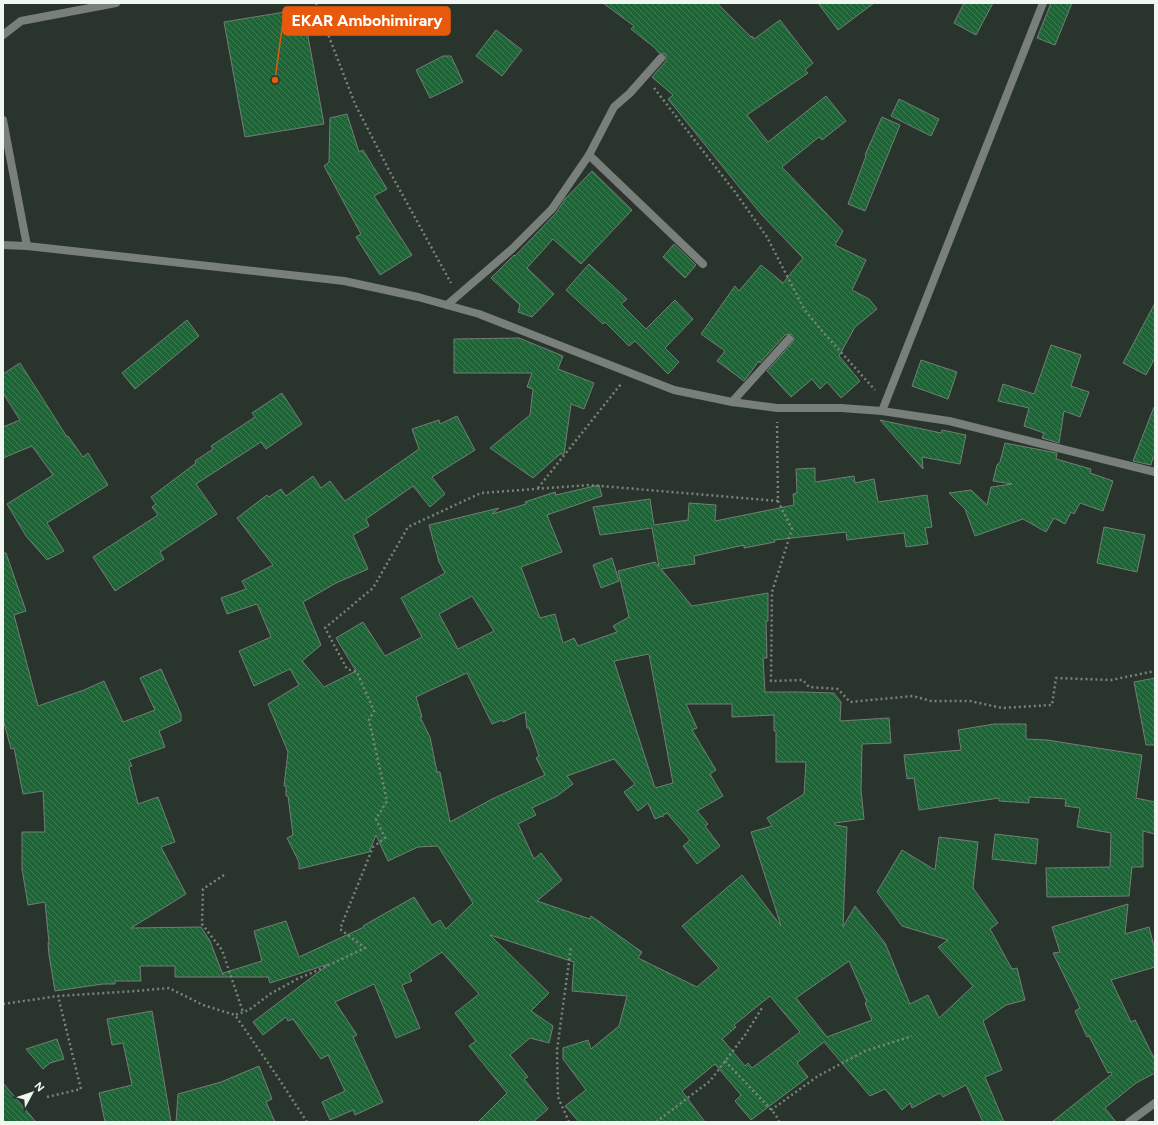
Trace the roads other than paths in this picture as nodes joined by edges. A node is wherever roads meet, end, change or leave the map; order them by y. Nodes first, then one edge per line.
1 (116, 3) edge
2 (1043, 3) edge
3 (3, 35) edge
4 (661, 58) dead end
5 (3, 120) edge
6 (589, 155) junction
7 (3, 245) edge
8 (27, 246) junction
9 (703, 264) dead end
10 (447, 305) junction
11 (789, 339) dead end
12 (732, 402) junction
13 (882, 411) junction
14 (1155, 472) edge
15 (1155, 1103) edge
16 (1129, 1122) edge

1 - 3 street
2 - 13 street
4 - 6 street
5 - 8 street
6 - 9 street
6 - 10 street
7 - 8 street
8 - 10 street
10 - 12 street
11 - 12 street
12 - 13 street
13 - 14 street
15 - 16 street

